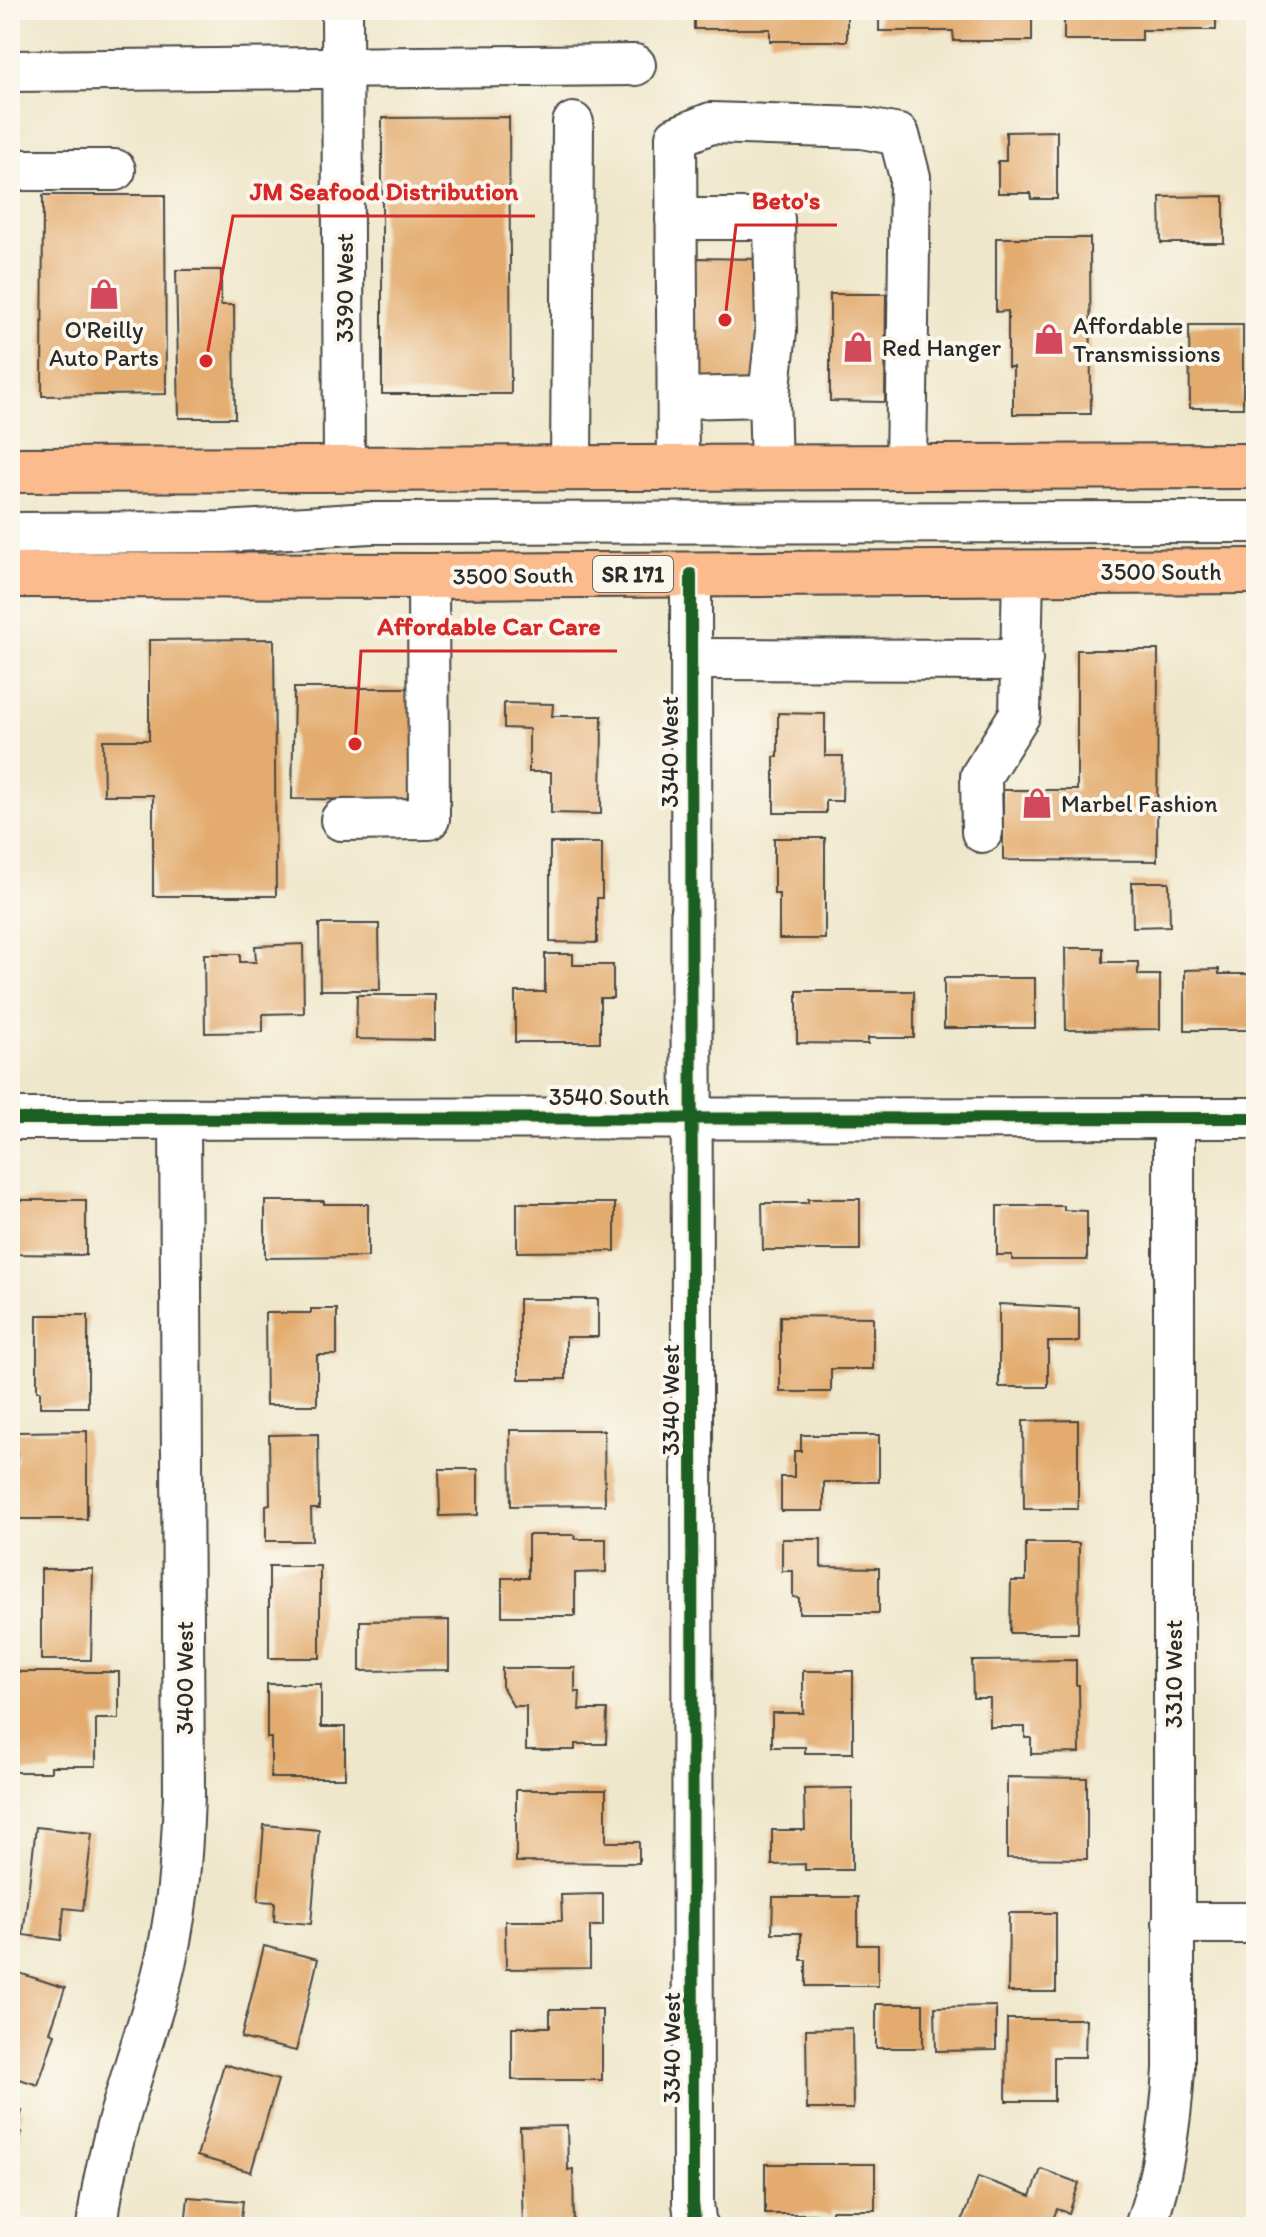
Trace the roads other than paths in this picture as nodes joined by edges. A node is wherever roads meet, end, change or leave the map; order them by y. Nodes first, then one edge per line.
1 (342, 10) edge
2 (635, 65) dead end
3 (342, 68) junction
4 (10, 71) edge
5 (573, 123) dead end
6 (10, 170) edge
7 (115, 170) dead end
8 (676, 219) junction
9 (769, 396) junction
10 (678, 398) junction
11 (1256, 466) edge
12 (771, 468) junction
13 (906, 468) junction
14 (344, 469) junction
15 (571, 469) junction
16 (678, 469) junction
17 (10, 470) edge
18 (1256, 522) edge
19 (10, 533) edge
20 (1023, 571) junction
21 (1256, 571) edge
22 (691, 574) junction
23 (10, 575) edge
24 (428, 576) junction
25 (691, 659) junction
26 (1022, 660) junction
27 (341, 820) dead end
28 (982, 832) dead end
29 (692, 1118) junction
30 (1174, 1118) junction
31 (1256, 1118) edge
32 (10, 1119) edge
33 (180, 1119) junction
34 (1173, 1923) junction
35 (1256, 1923) edge
36 (97, 2227) edge
37 (696, 2227) edge
38 (1145, 2227) edge

1 - 3 street, 3390 West
2 - 3 street
3 - 4 street
3 - 14 street, 3390 West
5 - 15 street
6 - 7 street
8 - 9 street
8 - 10 street
8 - 13 street
9 - 10 street
9 - 12 street
10 - 16 street
11 - 13 main road
12 - 13 main road
12 - 16 main road
14 - 15 main road
14 - 17 main road
15 - 16 main road
18 - 19 street
20 - 21 main road, 3500 South / SR 171
20 - 22 main road, 3500 South / SR 171
20 - 26 street
22 - 24 main road, 3500 South / SR 171
22 - 25 street, 3340 West
23 - 24 main road, 3500 South / SR 171
24 - 27 street
25 - 26 street
25 - 29 street, 3340 West
26 - 28 street
29 - 30 street, 3540 South
29 - 33 street, 3540 South
29 - 37 street, 3340 West
30 - 31 street, 3540 South
30 - 34 street, 3310 West
32 - 33 street, 3540 South
33 - 36 street, 3400 West
34 - 35 street
34 - 38 street, 3310 West

